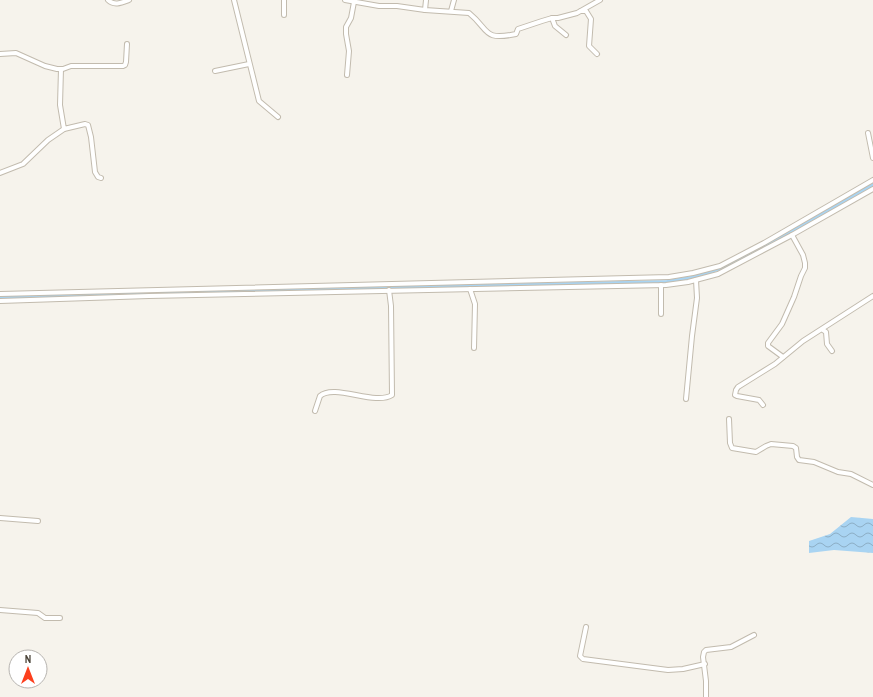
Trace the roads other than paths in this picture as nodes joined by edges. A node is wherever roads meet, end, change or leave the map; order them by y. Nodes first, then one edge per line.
1 (108, 0) edge
2 (129, 0) edge
3 (234, 0) edge
4 (284, 0) edge
5 (345, 0) edge
6 (426, 0) edge
7 (454, 0) edge
8 (600, 0) edge
9 (354, 2) junction
10 (363, 2) edge
11 (425, 10) junction
12 (451, 11) junction
13 (580, 11) junction
14 (284, 15) dead end
15 (552, 18) junction
16 (566, 36) dead end
17 (127, 44) dead end
18 (0, 54) edge
19 (597, 54) dead end
20 (249, 64) junction
21 (61, 69) junction
22 (215, 70) dead end
23 (347, 75) dead end
24 (278, 117) dead end
25 (64, 129) junction
26 (868, 133) dead end
27 (873, 158) edge
28 (0, 173) edge
29 (101, 178) dead end
30 (873, 180) edge
31 (873, 189) edge
32 (792, 235) junction
33 (696, 280) junction
34 (661, 285) junction
35 (470, 289) junction
36 (389, 290) junction
37 (0, 294) edge
38 (873, 296) edge
39 (0, 301) edge
40 (661, 314) dead end
41 (823, 330) junction
42 (474, 348) dead end
43 (832, 351) dead end
44 (783, 357) junction
45 (686, 399) dead end
46 (763, 405) dead end
47 (314, 411) dead end
48 (729, 419) dead end
49 (873, 486) edge
50 (0, 518) edge
51 (38, 521) dead end
52 (0, 610) edge
53 (60, 618) dead end
54 (586, 628) dead end
55 (754, 635) dead end
56 (705, 664) junction
57 (706, 697) edge

1 - 2 street
3 - 20 street
4 - 14 street
5 - 9 street
6 - 11 street
7 - 12 street
8 - 13 street
9 - 10 street
9 - 23 street
10 - 11 street
11 - 12 street
12 - 15 street
13 - 15 street
13 - 19 street
15 - 16 street
17 - 21 street
18 - 21 street
20 - 22 street
20 - 24 street
21 - 25 street
25 - 28 street
25 - 29 street
26 - 27 street
30 - 37 street
31 - 32 street
32 - 33 street
32 - 44 street
33 - 34 street
33 - 45 street
34 - 35 street
34 - 40 street
35 - 36 street
35 - 42 street
36 - 39 street
36 - 47 street
38 - 41 street
41 - 43 street
41 - 44 street
44 - 46 street
48 - 49 street
50 - 51 street
52 - 53 street
54 - 56 street
55 - 56 street
56 - 57 street

